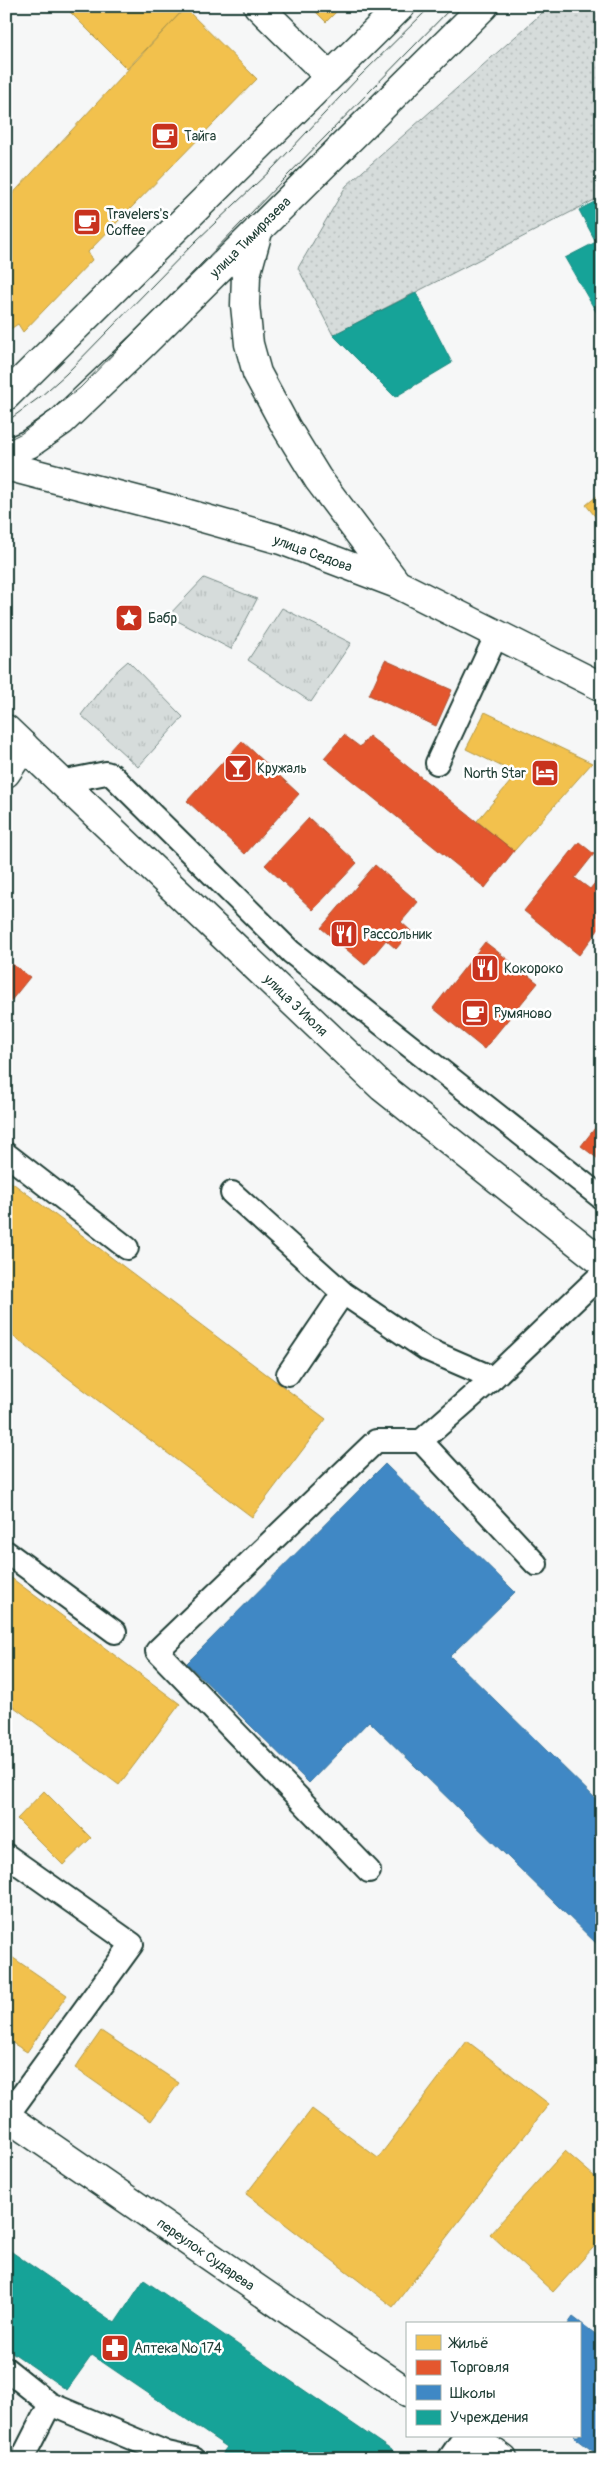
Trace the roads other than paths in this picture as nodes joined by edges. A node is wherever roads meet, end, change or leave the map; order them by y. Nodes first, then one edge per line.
1 (258, 6) edge
2 (401, 6) edge
3 (484, 6) edge
4 (329, 76) junction
5 (259, 228) junction
6 (9, 398) edge
7 (6, 454) edge
8 (6, 466) edge
9 (397, 584) junction
10 (497, 634) junction
11 (602, 687) edge
12 (15, 738) edge
13 (438, 763) dead end
14 (6, 773) edge
15 (62, 782) junction
16 (6, 1154) edge
17 (232, 1193) dead end
18 (602, 1198) edge
19 (127, 1248) dead end
20 (602, 1262) edge
21 (602, 1274) edge
22 (343, 1293) junction
23 (288, 1374) dead end
24 (494, 1378) junction
25 (421, 1441) junction
26 (6, 1552) edge
27 (536, 1564) dead end
28 (116, 1632) dead end
29 (6, 1855) edge
30 (369, 1871) dead end
31 (6, 2116) edge
32 (6, 2369) edge
33 (406, 2391) edge
34 (50, 2404) junction
35 (464, 2438) edge
36 (474, 2438) edge
37 (22, 2459) edge
38 (194, 2459) edge
39 (449, 2459) edge
40 (503, 2459) edge

1 - 4 street
2 - 4 street
3 - 5 street, улица Тимирязева
4 - 6 street
5 - 7 street, улица Тимирязева
5 - 9 street
8 - 9 street, улица Седова
9 - 10 street, улица Седова
10 - 11 street, улица Седова
10 - 13 lane
12 - 14 street
12 - 15 street, улица 3 Июля
15 - 18 lane
15 - 20 street, улица 3 Июля
16 - 19 lane
17 - 22 lane
21 - 24 lane
22 - 23 lane
22 - 24 lane
24 - 25 lane
25 - 27 lane
25 - 30 lane
26 - 28 lane
29 - 31 lane
31 - 33 street, переулок Сударева
32 - 34 lane
34 - 37 lane
34 - 38 lane
35 - 39 lane
36 - 40 street

